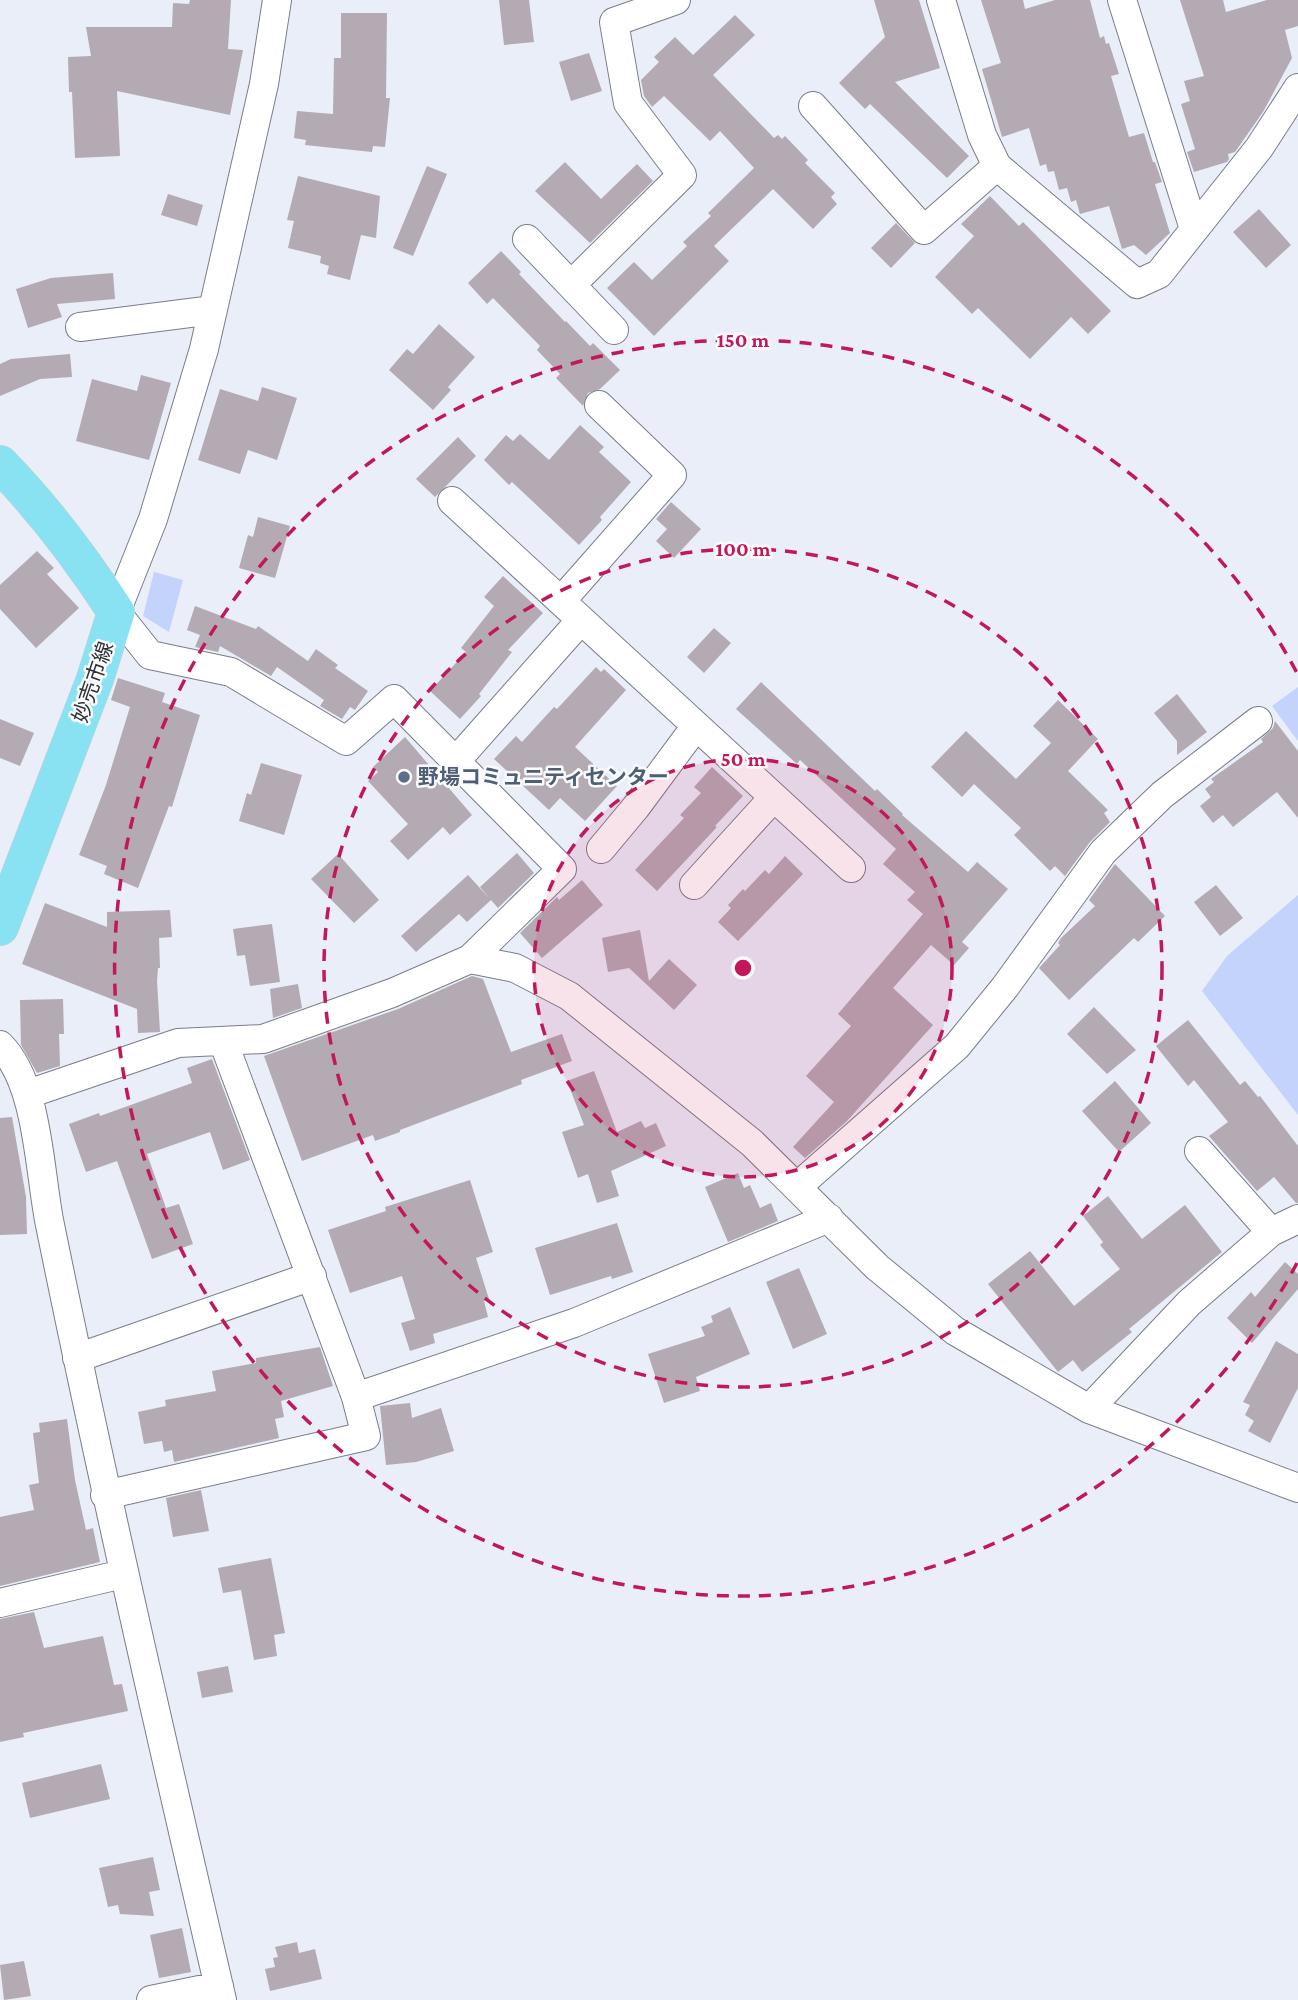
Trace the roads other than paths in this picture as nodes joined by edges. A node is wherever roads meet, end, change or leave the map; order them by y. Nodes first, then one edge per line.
1 (277, 0) edge
2 (676, 0) edge
3 (941, 0) edge
4 (1122, 0) edge
5 (1298, 88) edge
6 (813, 106) dead end
7 (997, 166) junction
8 (1194, 229) junction
9 (527, 239) dead end
10 (571, 285) junction
11 (213, 310) junction
12 (80, 327) dead end
13 (614, 330) dead end
14 (599, 405) dead end
15 (0, 464) edge
16 (452, 501) dead end
17 (561, 601) junction
18 (116, 612) junction
19 (581, 620) junction
20 (1258, 721) dead end
21 (696, 726) junction
22 (456, 762) junction
23 (774, 797) junction
24 (601, 849) dead end
25 (851, 868) dead end
26 (9, 875) edge
27 (694, 886) dead end
28 (0, 926) edge
29 (470, 959) junction
30 (223, 1041) junction
31 (0, 1045) edge
32 (28, 1094) junction
33 (1199, 1151) dead end
34 (798, 1186) junction
35 (830, 1218) junction
36 (1298, 1219) edge
37 (1271, 1232) junction
38 (312, 1276) junction
39 (77, 1358) junction
40 (356, 1397) junction
41 (1089, 1409) junction
42 (1298, 1488) edge
43 (106, 1495) junction
44 (123, 1574) junction
45 (0, 1603) edge
46 (220, 1993) edge
47 (151, 2000) edge

1 - 11 street
2 - 10 street
3 - 7 street
4 - 8 street
5 - 8 street
6 - 7 street
7 - 8 street
9 - 10 street
10 - 13 street
11 - 12 street
11 - 18 street
14 - 17 street
15 - 18 main road, 妙売市線
16 - 17 street
17 - 19 street
18 - 22 street
18 - 26 main road, 妙売市線
19 - 21 street
19 - 22 street
20 - 34 street
21 - 23 street
21 - 24 street
22 - 29 street
23 - 25 street
23 - 27 street
26 - 28 main road, 妙売市線
29 - 30 street
29 - 34 street
30 - 32 street
30 - 38 street
31 - 32 street
32 - 39 street
33 - 37 street
34 - 35 street
35 - 40 street
35 - 41 street
36 - 37 street
37 - 41 street
38 - 39 street
38 - 40 street
39 - 43 street
40 - 43 street
41 - 42 street
43 - 44 street
44 - 45 street
44 - 46 street
46 - 47 street

